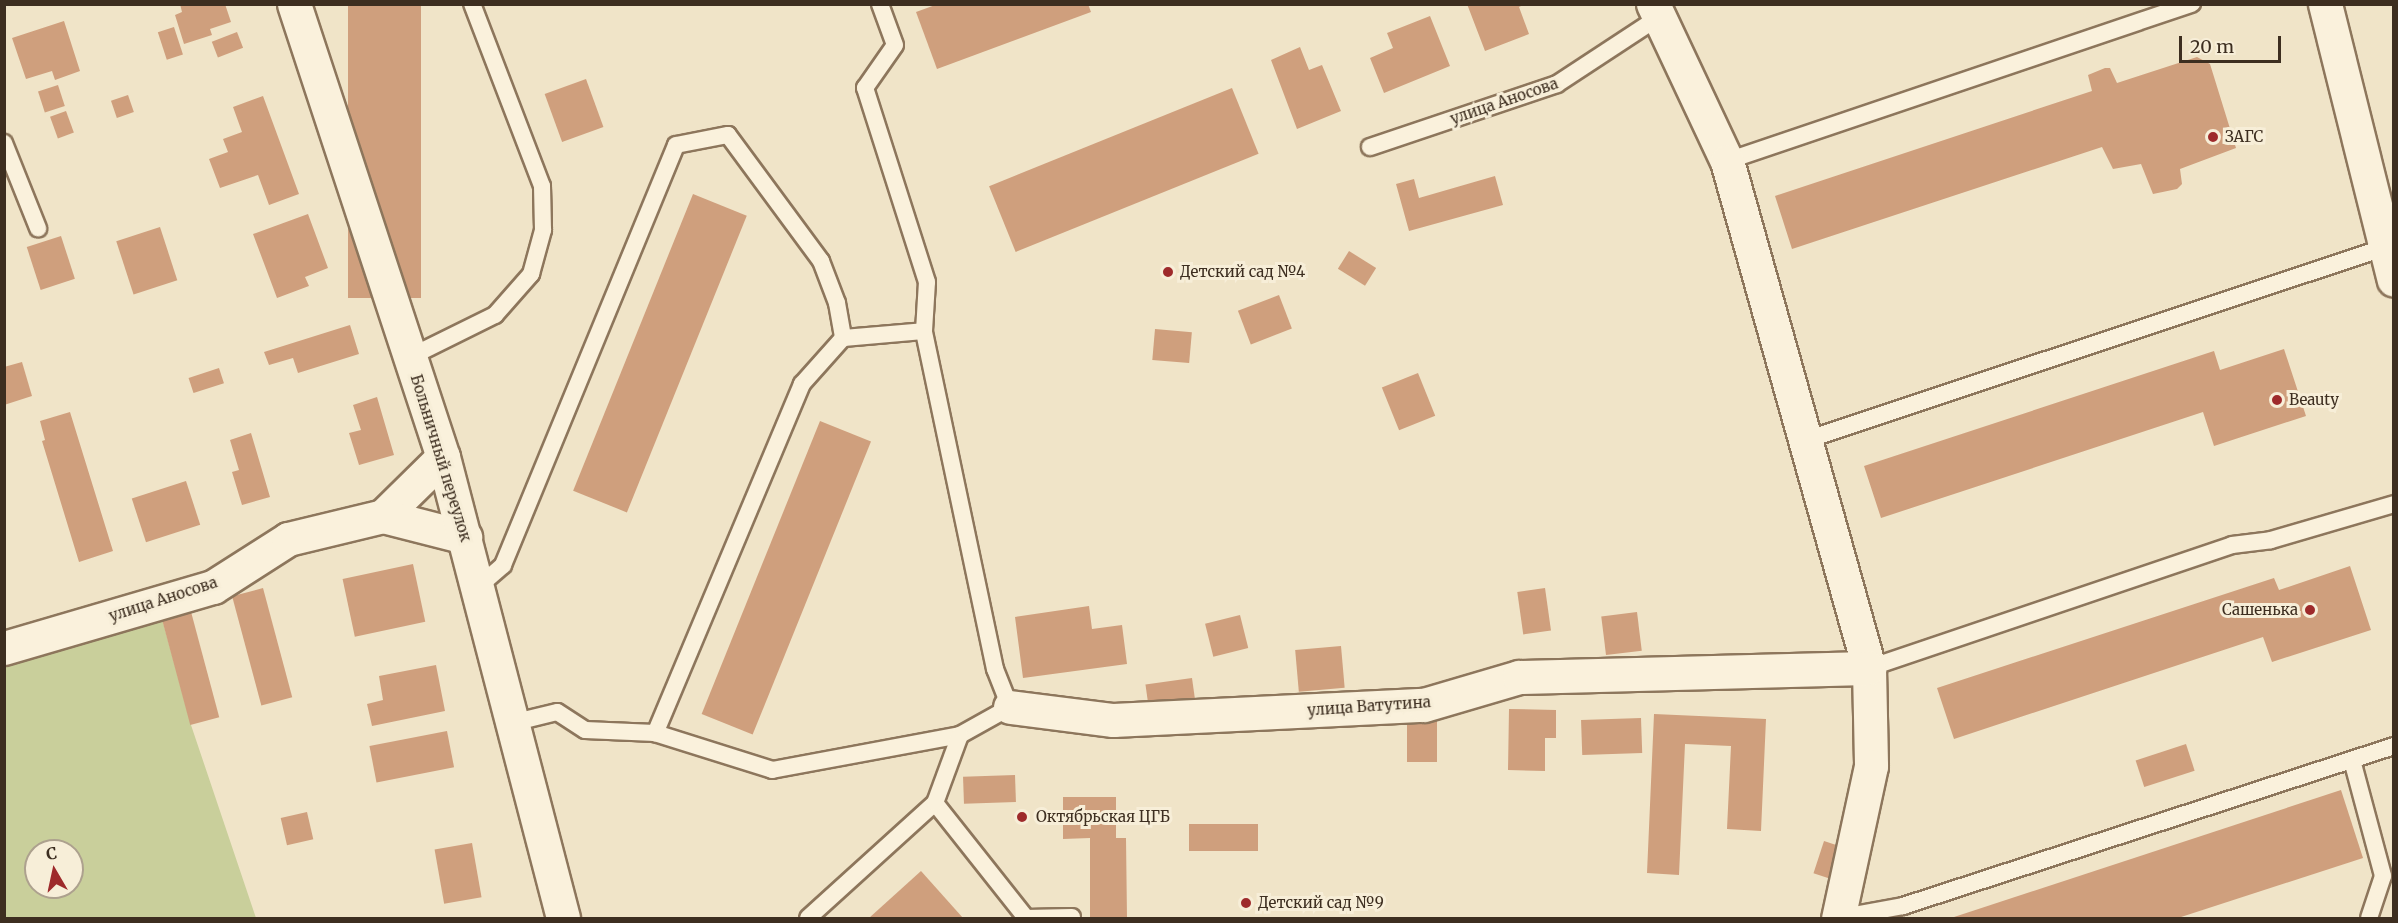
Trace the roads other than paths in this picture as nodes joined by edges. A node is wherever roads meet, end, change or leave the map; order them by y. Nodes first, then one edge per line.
1 (294, 4) edge
2 (472, 4) edge
3 (880, 4) edge
4 (2192, 4) edge
5 (2325, 4) edge
6 (1656, 11) edge
7 (4, 143) edge
8 (1370, 147) dead end
9 (1727, 161) junction
10 (38, 228) dead end
11 (2386, 248) junction
12 (2394, 280) edge
13 (924, 331) junction
14 (843, 338) junction
15 (410, 357) junction
16 (1806, 440) junction
17 (443, 457) junction
18 (2394, 504) edge
19 (383, 516) junction
20 (465, 537) junction
21 (478, 587) junction
22 (4, 648) edge
23 (1869, 668) junction
24 (1010, 707) junction
25 (512, 723) junction
26 (655, 733) junction
27 (960, 735) junction
28 (2394, 746) edge
29 (2352, 760) junction
30 (935, 802) junction
31 (1072, 917) dead end
32 (562, 918) edge
33 (808, 918) edge
34 (1838, 918) edge
35 (2369, 918) edge

1 - 15 street, Больничный переулок
2 - 15 lane
3 - 13 lane
4 - 9 lane
5 - 11 street
6 - 8 lane, улица Аносова
6 - 9 street
7 - 10 lane
9 - 16 street
11 - 12 street
11 - 16 lane
13 - 14 lane
13 - 24 lane
14 - 21 lane
14 - 26 lane
15 - 17 street, Больничный переулок
16 - 23 street
17 - 19 street
17 - 20 street, Больничный переулок
18 - 23 lane
19 - 20 street, улица Аносова
19 - 22 street, улица Аносова
20 - 21 street, Больничный переулок
21 - 25 street, Больничный переулок
23 - 24 street, улица Ватутина
23 - 34 street
24 - 27 lane
25 - 26 lane
25 - 32 street, Больничный переулок
26 - 27 lane
27 - 30 lane
28 - 29 lane
29 - 34 lane
29 - 35 lane
30 - 31 lane
30 - 33 lane

